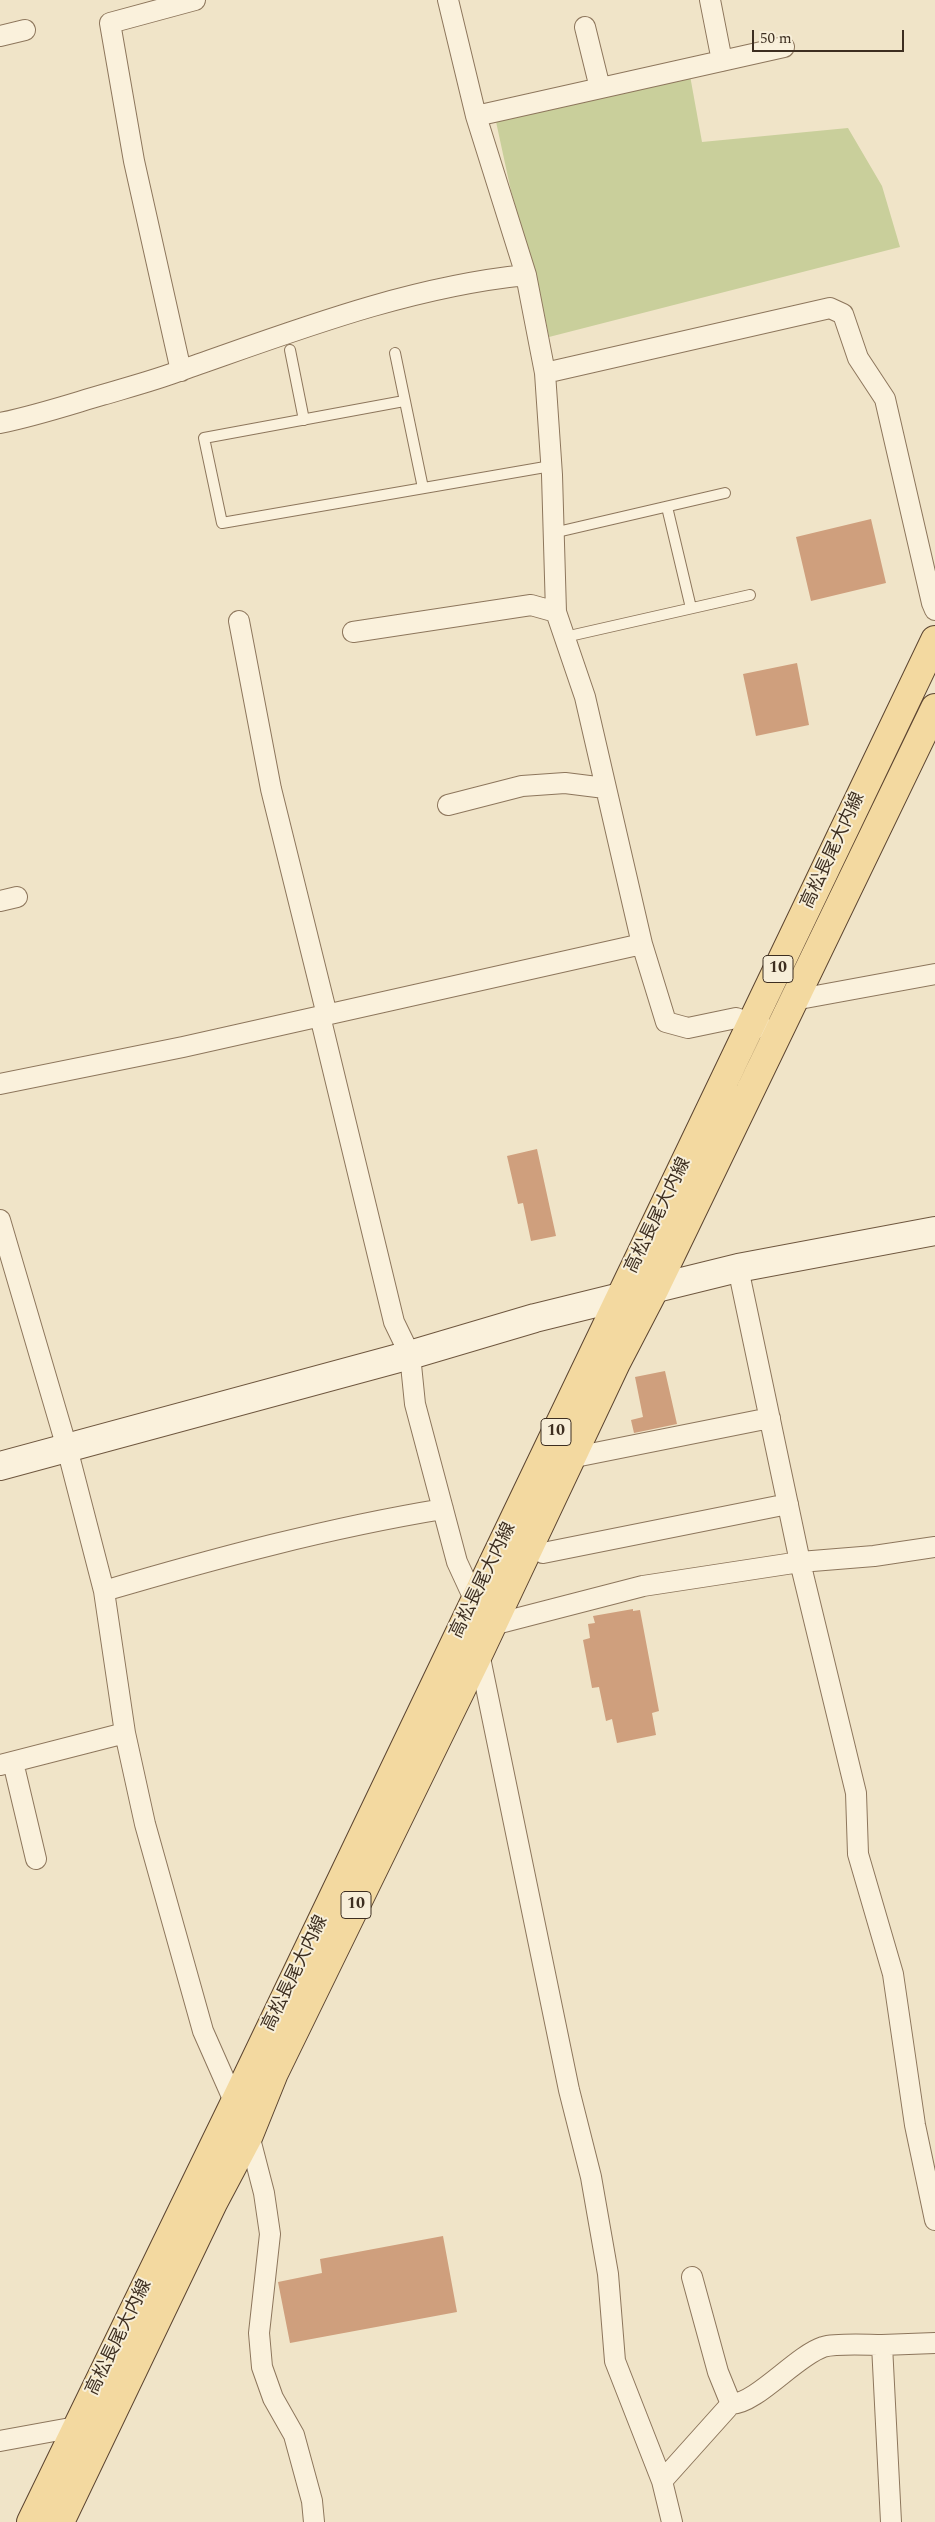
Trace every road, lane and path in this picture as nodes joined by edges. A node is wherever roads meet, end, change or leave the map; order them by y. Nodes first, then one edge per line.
1 (195, 0) edge
2 (448, 0) edge
3 (710, 0) edge
4 (585, 26) dead end
5 (25, 30) dead end
6 (0, 36) edge
7 (784, 48) dead end
8 (722, 61) junction
9 (600, 88) junction
10 (476, 116) junction
11 (526, 275) junction
12 (290, 350) dead end
13 (395, 354) dead end
14 (181, 371) junction
15 (544, 374) junction
16 (404, 401) junction
17 (304, 420) junction
18 (0, 423) edge
19 (551, 466) junction
20 (423, 488) junction
21 (725, 493) dead end
22 (667, 507) junction
23 (553, 534) junction
24 (750, 594) dead end
25 (691, 608) junction
26 (935, 610) edge
27 (556, 612) junction
28 (239, 621) dead end
29 (352, 632) dead end
30 (565, 637) junction
31 (935, 640) edge
32 (935, 708) edge
33 (605, 788) junction
34 (448, 805) dead end
35 (642, 944) junction
36 (935, 974) edge
37 (794, 1000) junction
38 (324, 1015) junction
39 (752, 1024) junction
40 (778, 1033) junction
41 (0, 1084) edge
42 (0, 1220) edge
43 (935, 1231) edge
44 (738, 1268) junction
45 (655, 1288) junction
46 (620, 1297) junction
47 (410, 1355) junction
48 (770, 1418) junction
49 (67, 1448) junction
50 (570, 1458) junction
51 (0, 1466) edge
52 (788, 1504) junction
53 (442, 1509) junction
54 (935, 1547) edge
55 (542, 1553) dead end
56 (800, 1562) junction
57 (104, 1591) junction
58 (475, 1601) junction
59 (492, 1625) junction
60 (479, 1653) junction
61 (125, 1733) junction
62 (6, 1764) edge
63 (36, 1859) dead end
64 (235, 2102) junction
65 (249, 2135) junction
66 (934, 2211) edge
67 (692, 2277) dead end
68 (935, 2343) edge
69 (882, 2345) junction
70 (731, 2404) junction
71 (109, 2419) junction
72 (76, 2428) junction
73 (0, 2441) edge
74 (662, 2481) junction
75 (31, 2522) edge
76 (60, 2522) edge
77 (314, 2522) edge
78 (672, 2522) edge
79 (891, 2522) edge

1 - 14 street
2 - 10 street
3 - 8 street
4 - 9 street
5 - 6 street
7 - 8 street
8 - 9 street
9 - 10 street
10 - 11 street
11 - 14 street
11 - 15 street
12 - 17 lane
13 - 16 lane
14 - 18 street
15 - 19 street
15 - 26 street
16 - 17 lane
16 - 20 lane
17 - 20 lane
19 - 20 lane
19 - 23 street
21 - 22 lane
22 - 23 lane
22 - 25 lane
23 - 27 street
24 - 25 lane
25 - 30 lane
27 - 29 street
27 - 30 street
28 - 38 street
30 - 33 street
31 - 39 main road, 高松長尾大内線 / 10
32 - 37 main road, 高松長尾大内線 / 10
33 - 34 street
33 - 35 street
35 - 38 street
35 - 39 street
36 - 37 street
37 - 40 main road, 高松長尾大内線 / 10
38 - 41 street
38 - 47 street
39 - 40 street
39 - 46 main road, 高松長尾大内線 / 10
40 - 45 main road, 高松長尾大内線 / 10
42 - 49 street
43 - 44 street
44 - 45 street
44 - 48 street
45 - 46 street
45 - 50 main road, 高松長尾大内線 / 10
46 - 47 street
46 - 58 main road, 高松長尾大内線 / 10
47 - 49 street
47 - 53 street
48 - 50 street
48 - 52 street
49 - 51 street
49 - 57 street
50 - 59 main road, 高松長尾大内線 / 10
52 - 55 street
52 - 56 street
53 - 57 street
53 - 58 street
54 - 56 street
56 - 59 street
56 - 66 street
57 - 61 street
58 - 64 main road, 高松長尾大内線 / 10
59 - 60 main road, 高松長尾大内線 / 10
60 - 65 main road, 高松長尾大内線 / 10
60 - 74 street
61 - 62 street
61 - 64 street
62 - 63 street
64 - 65 street
64 - 72 main road, 高松長尾大内線 / 10
65 - 71 main road, 高松長尾大内線 / 10
65 - 77 street
67 - 70 street
68 - 69 street
69 - 70 street
69 - 79 street
70 - 74 street
71 - 72 street
71 - 76 main road, 高松長尾大内線 / 10
72 - 73 street
72 - 75 main road, 高松長尾大内線 / 10
74 - 78 street

